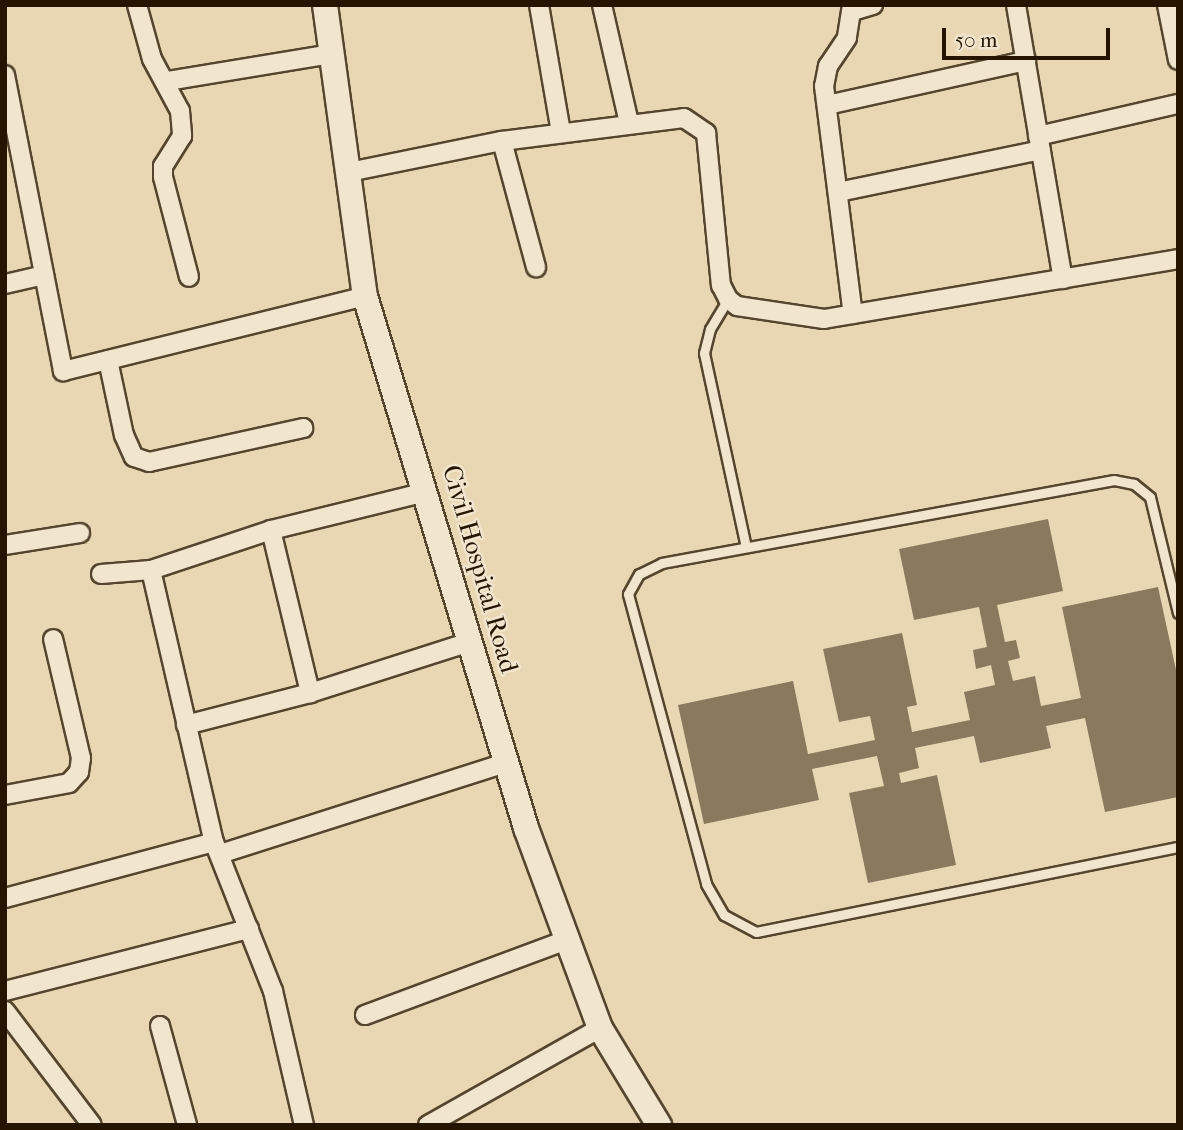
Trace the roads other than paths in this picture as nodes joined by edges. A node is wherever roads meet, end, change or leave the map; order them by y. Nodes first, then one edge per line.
1 (137, 5) edge
2 (325, 5) edge
3 (539, 5) edge
4 (602, 5) edge
5 (873, 5) edge
6 (1016, 5) edge
7 (1167, 5) edge
8 (853, 8) edge
9 (331, 54) junction
10 (1026, 61) junction
11 (1178, 61) edge
12 (5, 75) edge
13 (168, 81) junction
14 (1178, 104) edge
15 (827, 105) junction
16 (629, 123) junction
17 (561, 133) junction
18 (502, 141) junction
19 (1040, 143) junction
20 (349, 172) junction
21 (838, 192) junction
22 (1178, 260) edge
23 (536, 267) dead end
24 (44, 275) junction
25 (190, 277) dead end
26 (1063, 279) junction
27 (5, 284) edge
28 (365, 296) junction
29 (728, 299) junction
30 (853, 314) junction
31 (108, 360) junction
32 (303, 428) dead end
33 (426, 492) junction
34 (271, 530) junction
35 (80, 533) dead end
36 (5, 545) edge
37 (746, 547) junction
38 (151, 569) junction
39 (101, 574) dead end
40 (1178, 613) edge
41 (53, 639) dead end
42 (470, 642) junction
43 (310, 693) junction
44 (186, 725) junction
45 (506, 763) junction
46 (5, 795) edge
47 (217, 848) junction
48 (1178, 848) edge
49 (5, 898) edge
50 (249, 929) junction
51 (567, 940) junction
52 (5, 991) edge
53 (5, 1011) edge
54 (365, 1015) dead end
55 (160, 1026) dead end
56 (600, 1028) junction
57 (92, 1125) edge
58 (187, 1125) edge
59 (304, 1125) edge
60 (428, 1125) edge
61 (659, 1125) edge

1 - 13 street
2 - 9 street, Civil Hospital Road
3 - 17 street
4 - 16 street
5 - 8 street
6 - 10 street
7 - 11 street
8 - 15 street
9 - 13 street
9 - 20 street, Civil Hospital Road
10 - 15 street
10 - 19 street
12 - 24 street
13 - 25 street
14 - 19 street
15 - 21 street
16 - 17 street
16 - 29 street
17 - 18 street
18 - 20 street
18 - 23 street
19 - 21 street
19 - 26 street
20 - 28 street, Civil Hospital Road
21 - 30 street
22 - 26 street
24 - 27 street
24 - 31 street
26 - 30 street
28 - 31 street
28 - 33 street, Civil Hospital Road
29 - 30 street
29 - 37 lane
31 - 32 street
33 - 34 street
33 - 42 street, Civil Hospital Road
34 - 38 street
34 - 43 street
35 - 36 street
37 - 40 lane
37 - 48 lane
38 - 39 street
38 - 44 street
41 - 46 street
42 - 43 street
42 - 45 street, Civil Hospital Road
43 - 44 street
44 - 47 street
45 - 47 street
45 - 51 street, Civil Hospital Road
47 - 49 street
47 - 50 street
50 - 52 street
50 - 59 street
51 - 54 street
51 - 56 street, Civil Hospital Road
53 - 57 street
55 - 58 street
56 - 60 street
56 - 61 street, Civil Hospital Road

